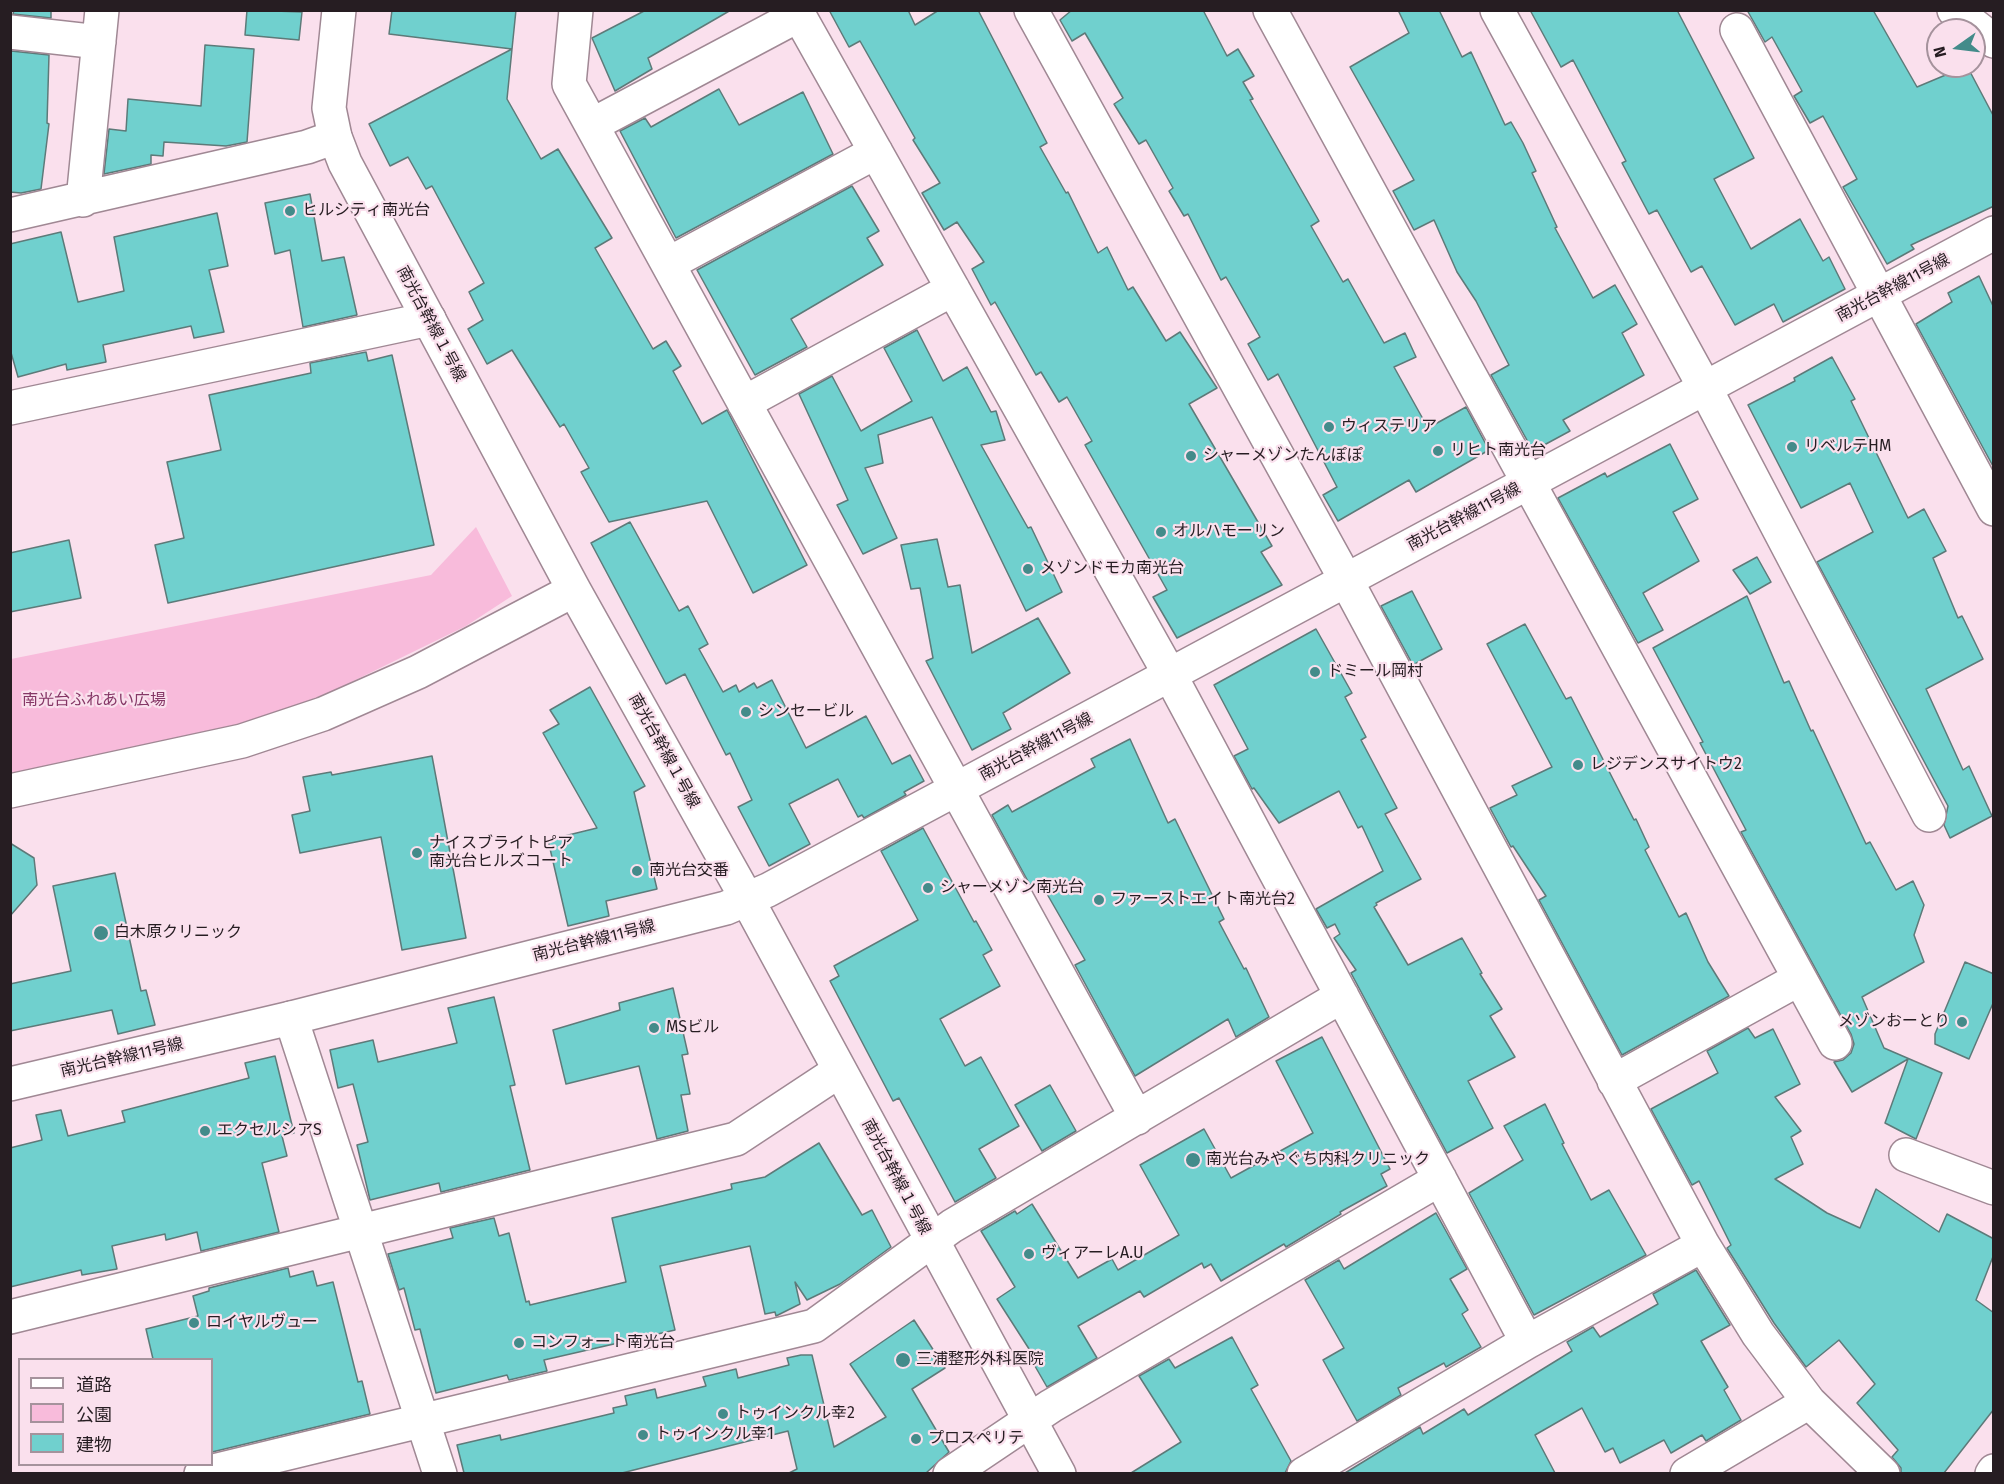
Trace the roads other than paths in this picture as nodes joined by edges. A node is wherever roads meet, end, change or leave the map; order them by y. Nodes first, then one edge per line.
1 (339, 10) edge
2 (576, 10) edge
3 (1031, 10) edge
4 (1270, 10) edge
5 (1497, 10) edge
6 (1954, 10) edge
7 (797, 13) edge
8 (100, 26) edge
9 (1737, 30) dead end
10 (10, 32) edge
11 (1994, 41) edge
12 (591, 125) junction
13 (334, 137) junction
14 (876, 152) junction
15 (83, 200) junction
16 (10, 215) edge
17 (1994, 233) edge
18 (668, 264) junction
19 (953, 289) junction
20 (1879, 295) junction
21 (429, 319) junction
22 (1705, 388) junction
23 (744, 403) junction
24 (10, 408) edge
25 (1528, 483) junction
26 (1994, 509) edge
27 (1346, 580) junction
28 (574, 590) junction
29 (1170, 675) junction
30 (957, 789) junction
31 (10, 791) edge
32 (1929, 815) dead end
33 (747, 899) junction
34 (1799, 979) junction
35 (1342, 996) junction
36 (291, 1018) junction
37 (1834, 1043) dead end
38 (840, 1071) junction
39 (1614, 1081) junction
40 (10, 1084) edge
41 (1137, 1118) junction
42 (1906, 1155) dead end
43 (1440, 1179) junction
44 (1994, 1188) edge
45 (359, 1231) junction
46 (932, 1242) junction
47 (1703, 1245) junction
48 (10, 1317) edge
49 (1527, 1342) junction
50 (1809, 1402) junction
51 (422, 1419) junction
52 (1029, 1419) junction
53 (201, 1473) edge
54 (440, 1473) edge
55 (950, 1473) edge
56 (1059, 1473) edge
57 (1304, 1473) edge
58 (1687, 1473) edge
59 (1883, 1473) edge

1 - 13 street, 南光台幹線１号線
2 - 12 street
3 - 27 street
4 - 25 street
5 - 22 street
6 - 11 street
7 - 12 street
7 - 14 street
8 - 10 street
8 - 15 street
9 - 20 street
12 - 18 street
13 - 15 street
13 - 21 street, 南光台幹線１号線
14 - 18 street
14 - 19 street
15 - 16 street
17 - 20 street, 南光台幹線11号線
18 - 23 street
19 - 23 street
19 - 29 street
20 - 22 street, 南光台幹線11号線
20 - 26 street
21 - 24 street
21 - 28 street, 南光台幹線１号線
22 - 25 street, 南光台幹線11号線
22 - 32 street
23 - 30 street
25 - 27 street, 南光台幹線11号線
25 - 34 street
27 - 29 street, 南光台幹線11号線
27 - 39 street
28 - 31 street
28 - 33 street, 南光台幹線１号線
29 - 30 street, 南光台幹線11号線
29 - 35 street
30 - 33 street, 南光台幹線11号線
30 - 41 street
33 - 36 street, 南光台幹線11号線
33 - 38 street, 南光台幹線１号線
34 - 37 street
34 - 39 street
35 - 41 street
35 - 43 street
36 - 40 street, 南光台幹線11号線
36 - 45 street
38 - 45 street
38 - 46 street, 南光台幹線１号線
39 - 47 street
41 - 46 street
42 - 44 street
43 - 49 street
43 - 52 street
45 - 48 street
45 - 51 street
46 - 51 street
46 - 52 street, 南光台幹線１号線
47 - 49 street
47 - 50 street
49 - 57 street
50 - 58 street
50 - 59 street
51 - 53 street
51 - 54 street
52 - 55 street
52 - 56 street, 南光台幹線１号線

